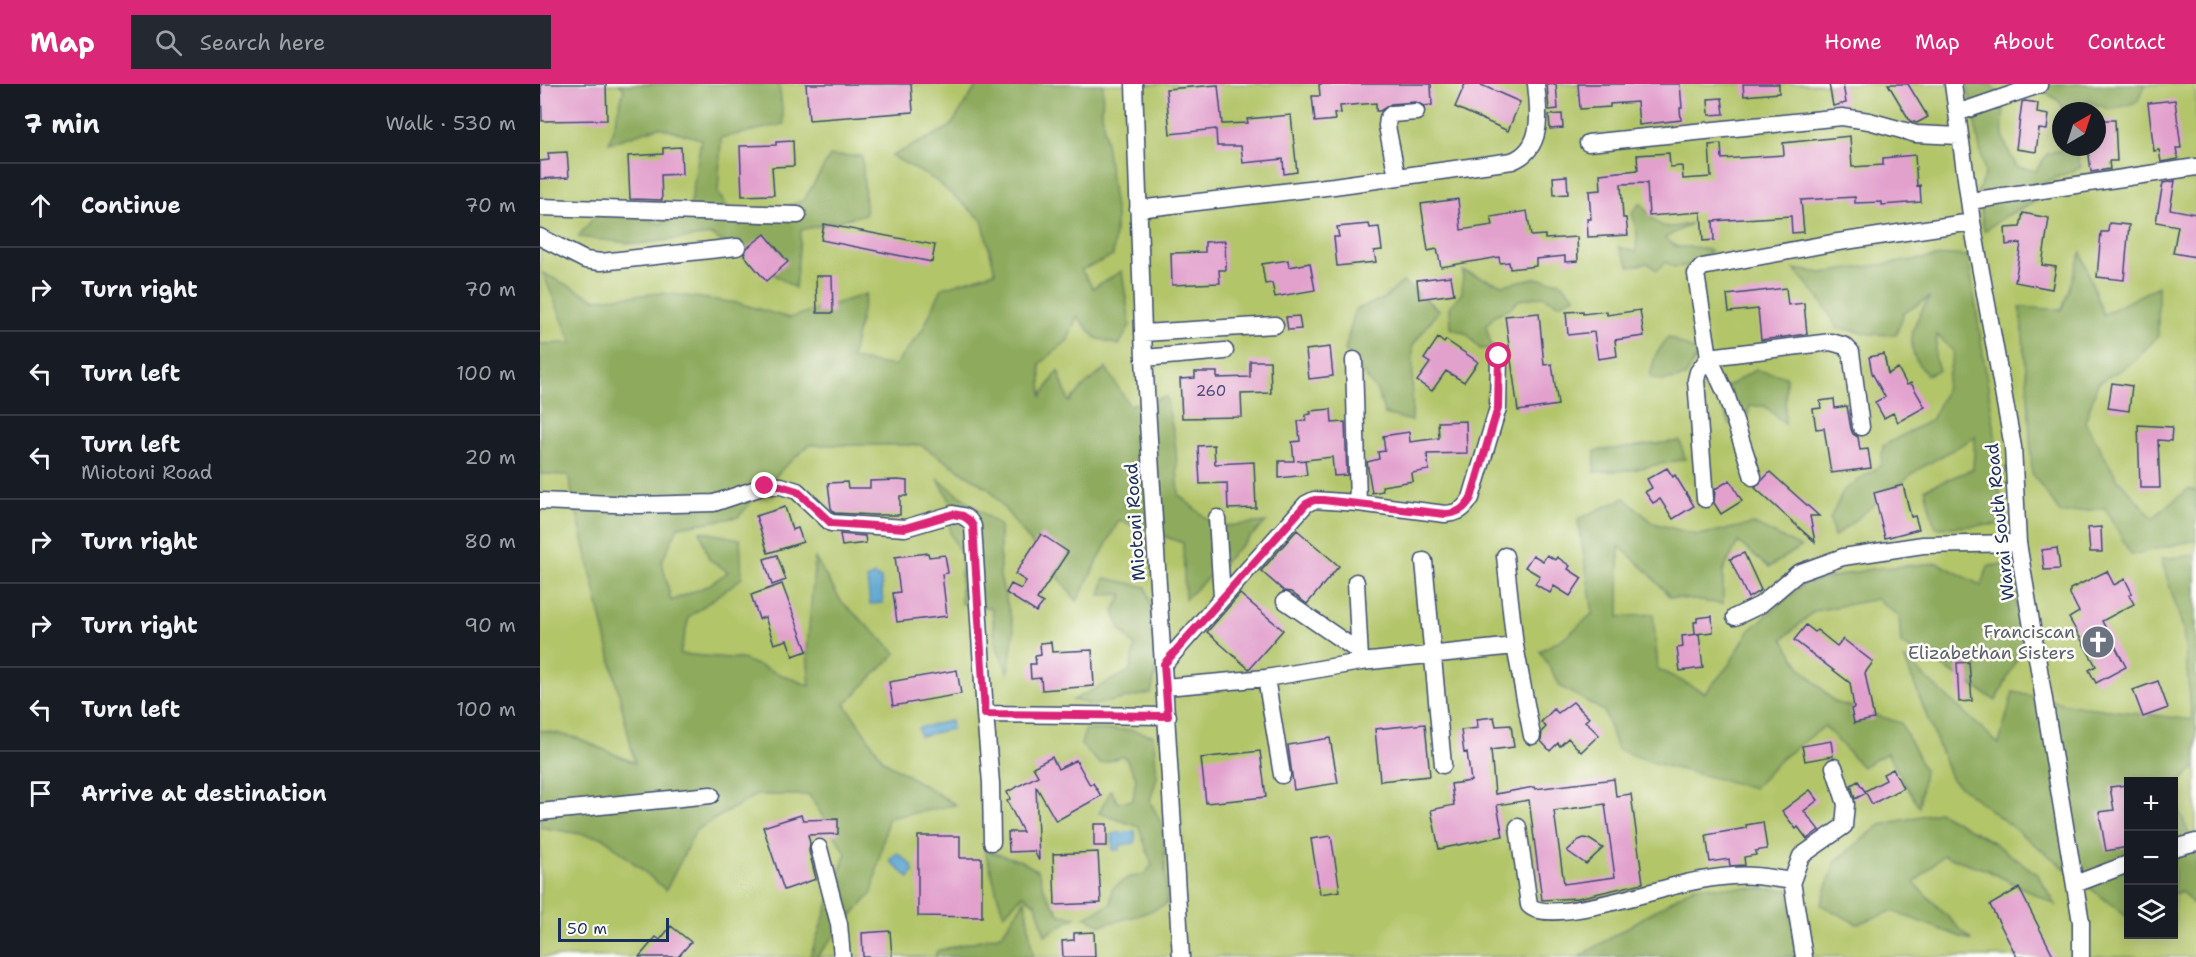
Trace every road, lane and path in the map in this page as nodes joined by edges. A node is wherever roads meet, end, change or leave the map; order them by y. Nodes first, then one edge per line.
1 (1134, 84) edge
2 (1536, 84) edge
3 (1953, 84) edge
4 (2039, 86) dead end
5 (1416, 112) dead end
6 (1957, 113) junction
7 (1960, 136) junction
8 (1588, 143) dead end
9 (2196, 166) edge
10 (1396, 177) junction
11 (1970, 201) junction
12 (540, 207) edge
13 (1138, 209) junction
14 (798, 215) dead end
15 (1972, 222) junction
16 (540, 237) edge
17 (737, 247) dead end
18 (1275, 325) dead end
19 (1143, 333) junction
20 (1225, 351) dead end
21 (1499, 356) dead end
22 (1709, 357) junction
23 (1144, 358) junction
24 (1354, 360) dead end
25 (1861, 427) dead end
26 (1752, 477) dead end
27 (1705, 500) dead end
28 (540, 501) edge
29 (1358, 503) junction
30 (1217, 518) dead end
31 (2018, 543) junction
32 (1505, 556) dead end
33 (1424, 561) dead end
34 (1356, 582) dead end
35 (1222, 597) junction
36 (1285, 601) dead end
37 (1735, 616) dead end
38 (1515, 646) junction
39 (1433, 655) junction
40 (1360, 657) junction
41 (1164, 664) junction
42 (1266, 678) junction
43 (1166, 687) junction
44 (985, 714) junction
45 (1168, 716) junction
46 (1532, 736) dead end
47 (1443, 765) dead end
48 (1834, 767) dead end
49 (1282, 775) dead end
50 (711, 795) dead end
51 (540, 812) edge
52 (1518, 827) dead end
53 (992, 842) dead end
54 (2196, 842) edge
55 (2178, 847) edge
56 (819, 848) dead end
57 (2124, 866) edge
58 (1792, 880) junction
59 (2075, 884) junction
60 (842, 957) edge
61 (1181, 957) edge
62 (1804, 957) edge
63 (2081, 957) edge

1 - 13 street, Miotoni Road
2 - 10 street
3 - 6 street, Warai South Road
4 - 6 street
5 - 10 street
6 - 7 street, Warai South Road
7 - 8 street
7 - 11 street, Warai South Road
9 - 11 street
10 - 13 street
11 - 15 street, Warai South Road
12 - 14 street
13 - 19 street, Miotoni Road
15 - 22 street
15 - 31 street, Warai South Road
16 - 17 street
18 - 19 street
19 - 23 street, Miotoni Road
20 - 23 street
21 - 29 street
22 - 25 street
22 - 26 street
22 - 27 street
23 - 41 street, Miotoni Road
24 - 29 street
28 - 44 street
29 - 35 street
30 - 35 street
31 - 37 street
31 - 59 street, Warai South Road
32 - 38 street
33 - 39 street
34 - 40 street
35 - 41 street
36 - 40 street
38 - 39 street
38 - 46 street
39 - 40 street
39 - 47 street
40 - 42 street
41 - 43 street, Miotoni Road
42 - 43 street
42 - 49 street
43 - 45 street, Miotoni Road
44 - 45 street
44 - 53 street
45 - 61 street, Miotoni Road
48 - 58 street
50 - 51 street
52 - 58 street
54 - 55 street
56 - 60 street
57 - 59 street
58 - 62 street
59 - 63 street, Warai South Road

